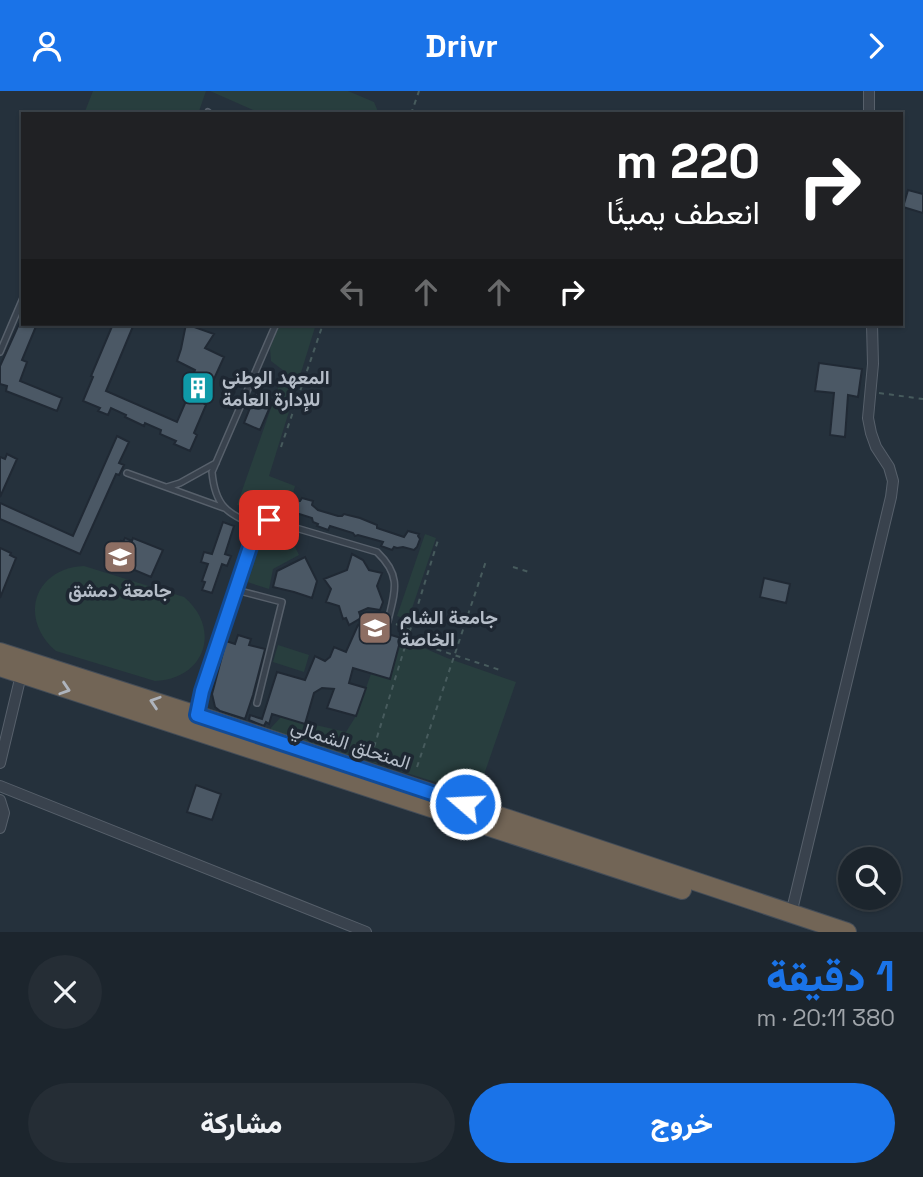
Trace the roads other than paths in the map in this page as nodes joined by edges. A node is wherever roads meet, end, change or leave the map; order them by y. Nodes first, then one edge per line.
1 (869, 91) edge
2 (869, 112) edge
3 (21, 303) edge
4 (275, 326) edge
5 (872, 326) edge
6 (0, 352) edge
7 (216, 463) junction
8 (127, 473) dead end
9 (167, 488) junction
10 (224, 509) junction
11 (257, 526) junction
12 (236, 590) junction
13 (388, 621) road end
14 (0, 652) edge
15 (0, 667) edge
16 (22, 675) junction
17 (257, 703) dead end
18 (194, 722) junction
19 (0, 763) edge
20 (0, 786) edge
21 (0, 800) edge
22 (0, 828) edge
23 (791, 914) junction
24 (366, 932) edge
25 (811, 932) edge
26 (848, 932) edge

1 - 2 street
3 - 6 lane
4 - 7 lane
5 - 23 street
7 - 9 lane
7 - 10 lane
8 - 9 lane
9 - 10 lane
10 - 11 lane
11 - 12 lane
11 - 13 lane
12 - 17 lane
12 - 18 lane
18 -> 14 highway, المتحلق الشمالي
15 - 16 highway, المتحلق الشمالي
16 -> 18 highway, المتحلق الشمالي
16 - 19 street
18 - 23 highway, المتحلق الشمالي
18 - 25 highway, المتحلق الشمالي
20 - 24 street
21 - 22 street
23 - 26 highway, المتحلق الشمالي

